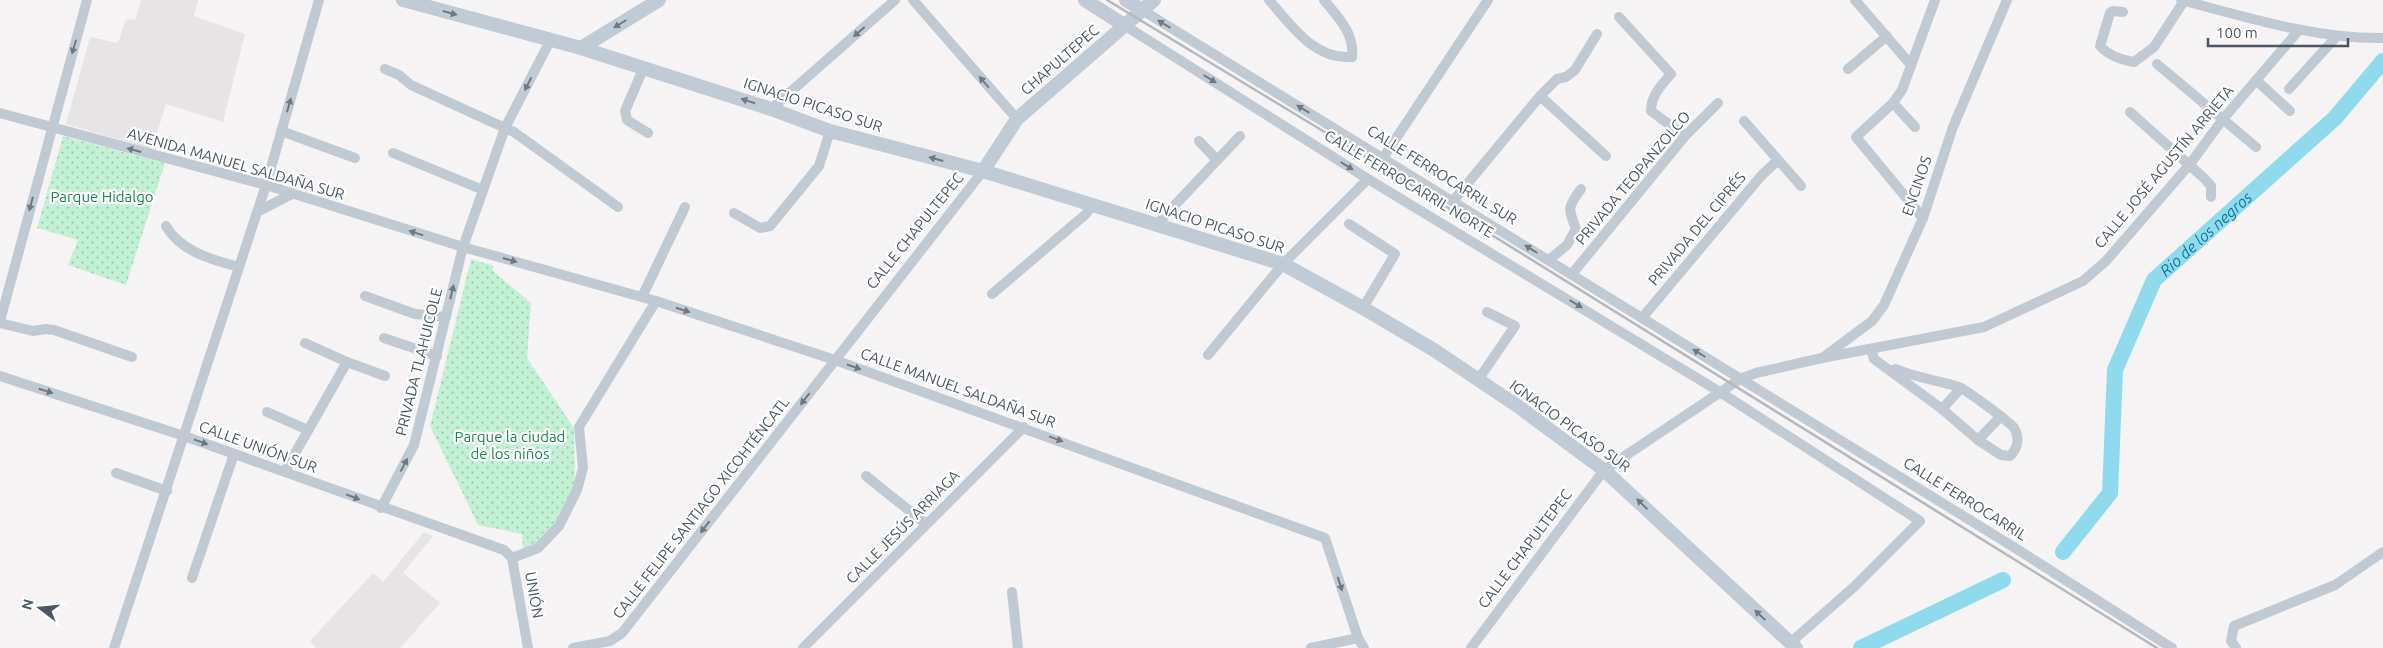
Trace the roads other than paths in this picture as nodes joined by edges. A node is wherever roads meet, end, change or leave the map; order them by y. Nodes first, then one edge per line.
1 (87, 0) edge
2 (319, 0) edge
3 (660, 0) edge
4 (895, 0) edge
5 (913, 0) edge
6 (1084, 0) edge
7 (1126, 0) edge
8 (1154, 0) edge
9 (1269, 0) edge
10 (1324, 0) edge
11 (1488, 0) edge
12 (1855, 0) edge
13 (1935, 0) edge
14 (2007, 0) edge
15 (2182, 0) edge
16 (412, 1) edge
17 (2206, 3) edge
18 (1142, 10) junction
19 (2123, 12) dead end
20 (1619, 17) dead end
21 (1124, 25) junction
22 (2299, 30) junction
23 (1597, 34) dead end
24 (1888, 36) junction
25 (2337, 36) junction
26 (2379, 38) edge
27 (550, 41) junction
28 (581, 48) junction
29 (2156, 64) dead end
30 (1911, 65) junction
31 (644, 67) junction
32 (385, 69) dead end
33 (1848, 69) dead end
34 (2256, 80) junction
35 (2289, 89) dead end
36 (1540, 96) junction
37 (1718, 103) dead end
38 (1893, 103) junction
39 (771, 109) junction
40 (2290, 111) dead end
41 (2130, 112) dead end
42 (0, 113) edge
43 (1016, 119) junction
44 (2223, 120) junction
45 (1744, 121) dead end
46 (1915, 127) dead end
47 (51, 128) junction
48 (505, 128) junction
49 (281, 131) junction
50 (830, 131) junction
51 (648, 133) dead end
52 (1240, 136) dead end
53 (1685, 136) junction
54 (1199, 141) dead end
55 (2256, 146) dead end
56 (393, 153) dead end
57 (1606, 156) dead end
58 (355, 158) dead end
59 (1383, 158) junction
60 (1217, 160) junction
61 (1777, 161) junction
62 (2190, 164) junction
63 (983, 171) junction
64 (1368, 179) junction
65 (266, 185) junction
66 (1801, 186) dead end
67 (1581, 189) dead end
68 (483, 190) junction
69 (292, 194) junction
70 (2211, 197) dead end
71 (1453, 201) junction
72 (1093, 204) junction
73 (618, 206) dead end
74 (685, 207) dead end
75 (257, 212) junction
76 (734, 213) dead end
77 (1923, 218) junction
78 (1157, 224) junction
79 (1349, 224) dead end
80 (166, 226) dead end
81 (463, 247) junction
82 (1549, 260) junction
83 (1283, 264) junction
84 (239, 267) junction
85 (1572, 274) junction
86 (992, 294) dead end
87 (365, 296) dead end
88 (642, 297) junction
89 (656, 301) junction
90 (1363, 308) junction
91 (1487, 312) dead end
92 (446, 317) junction
93 (1642, 318) junction
94 (0, 322) edge
95 (384, 338) dead end
96 (305, 343) dead end
97 (1870, 348) junction
98 (1208, 355) dead end
99 (437, 356) junction
100 (132, 357) dead end
101 (1822, 358) junction
102 (835, 360) junction
103 (347, 362) junction
104 (0, 376) edge
105 (385, 376) dead end
106 (1740, 379) junction
107 (1478, 380) junction
108 (1913, 381) junction
109 (1961, 388) junction
110 (1720, 392) junction
111 (1942, 409) junction
112 (268, 412) dead end
113 (2000, 417) junction
114 (1024, 427) junction
115 (308, 430) junction
116 (184, 436) junction
117 (1978, 440) junction
118 (234, 454) junction
119 (1604, 470) junction
120 (285, 471) junction
121 (116, 472) dead end
122 (866, 476) dead end
123 (166, 491) junction
124 (380, 508) junction
125 (926, 524) junction
126 (504, 550) joint
127 (2383, 552) edge
128 (512, 558) junction
129 (192, 578) dead end
130 (1012, 592) dead end
131 (1358, 638) junction
132 (1793, 645) edge
133 (1474, 647) edge
134 (114, 648) edge
135 (528, 648) edge
136 (573, 648) edge
137 (803, 648) edge
138 (1018, 648) edge
139 (1311, 648) edge
140 (1364, 648) edge
141 (2172, 648) edge
142 (2236, 648) edge

1 -> 47 street
49 -> 2 street
3 -> 28 main road
4 -> 39 street
43 -> 5 street
6 - 21 main road, CALLE FERROCARRIL NORTE
7 - 18 main road, CALLE FERROCARRIL SUR
8 - 18 main road, CHAPULTEPEC
9 - 10 street
11 - 59 street
12 - 24 street
13 - 30 street
14 - 77 street, ENCINOS
15 - 17 street
15 - 19 street
16 -> 27 main road, IGNACIO PICASO SUR
17 - 22 street
18 - 21 main road, CHAPULTEPEC
59 -> 18 street, CALLE FERROCARRIL SUR
20 - 53 street
21 - 43 main road, CHAPULTEPEC
21 -> 64 street, CALLE FERROCARRIL NORTE
22 - 25 street
22 - 34 street, CALLE JOSÉ AGUSTÍN ARRIETA
23 - 36 street
24 - 30 street
24 - 33 street
25 - 26 street
25 - 35 street
27 - 28 main road, IGNACIO PICASO SUR
27 -> 48 street, PRIVADA TLAHUICOLE
28 - 31 main road, IGNACIO PICASO SUR
29 - 44 street
30 - 38 street
39 -> 31 main road, IGNACIO PICASO SUR
31 - 51 street
32 - 48 street
34 - 40 street
34 - 44 street, CALLE JOSÉ AGUSTÍN ARRIETA
36 - 57 street
36 - 71 street
37 - 53 street, PRIVADA TEOPANZOLCO
38 - 46 street
38 - 77 street
39 - 50 main road, IGNACIO PICASO SUR
41 - 62 street
42 - 47 street, AVENIDA MANUEL SALDAÑA SUR
43 - 63 main road, CALLE CHAPULTEPEC
44 - 55 street
44 - 62 street, CALLE JOSÉ AGUSTÍN ARRIETA
45 - 61 street
65 -> 47 street, AVENIDA MANUEL SALDAÑA SUR
47 -> 94 street
48 - 68 street, PRIVADA TLAHUICOLE
48 - 73 street
49 - 58 street
49 - 65 street
63 -> 50 main road, IGNACIO PICASO SUR
50 - 76 street
52 - 60 street
53 - 85 street, PRIVADA TEOPANZOLCO
54 - 60 street
56 - 68 street
59 - 71 street, CALLE FERROCARRIL SUR
60 - 78 street
61 - 66 street
61 - 93 street, PRIVADA DEL CIPRÉS
62 - 70 street
62 - 97 street, CALLE JOSÉ AGUSTÍN ARRIETA
63 - 72 main road, IGNACIO PICASO SUR
63 - 102 street, CALLE CHAPULTEPEC
64 - 83 street
64 -> 110 street, CALLE FERROCARRIL NORTE
65 - 69 street, AVENIDA MANUEL SALDAÑA SUR
65 - 75 street
67 - 82 street
68 - 81 street, PRIVADA TLAHUICOLE
69 - 75 street
81 -> 69 street, AVENIDA MANUEL SALDAÑA SUR
82 -> 71 street, CALLE FERROCARRIL SUR
72 - 78 main road, IGNACIO PICASO SUR
72 - 86 street
74 - 88 street
75 - 84 street
77 - 101 street, ENCINOS
78 - 83 main road, IGNACIO PICASO SUR
79 - 90 street
80 - 84 street
81 -> 88 street, CALLE MANUEL SALDAÑA SUR
92 -> 81 street, PRIVADA TLAHUICOLE
82 - 85 street, CALLE FERROCARRIL SUR
83 - 90 main road, IGNACIO PICASO SUR
83 - 98 street
84 - 116 street
85 - 93 street, CALLE FERROCARRIL SUR
87 - 92 street
88 - 89 street, CALLE MANUEL SALDAÑA SUR
89 -> 102 street, CALLE MANUEL SALDAÑA SUR
89 - 128 street
90 - 107 main road, IGNACIO PICASO SUR
91 - 107 street
92 - 99 street, PRIVADA TLAHUICOLE
106 -> 93 street, CALLE FERROCARRIL SUR
94 - 100 street
95 - 99 street
96 - 103 street
97 - 101 street, CALLE JOSÉ AGUSTÍN ARRIETA
97 - 108 street
124 -> 99 street, PRIVADA TLAHUICOLE
101 - 106 street, CALLE JOSÉ AGUSTÍN ARRIETA
102 -> 114 street, CALLE MANUEL SALDAÑA SUR
102 -> 136 street, CALLE FELIPE SANTIAGO XICOHTÉNCATL
103 - 105 street
103 - 115 street
104 -> 116 street, CALLE UNIÓN SUR
106 - 110 street, CALLE JOSÉ AGUSTÍN ARRIETA
106 - 141 street, CALLE FERROCARRIL
107 - 119 main road, IGNACIO PICASO SUR
108 - 109 street
108 - 111 street
109 - 111 street
109 - 113 street
110 - 119 street, CALLE CHAPULTEPEC
110 - 132 street
111 - 117 street
112 - 115 street
113 - 117 street
113 - 117 street
114 - 125 street, CALLE JESÚS ARRIAGA
114 -> 131 street, CALLE MANUEL SALDAÑA SUR
115 - 120 street
116 -> 118 street, CALLE UNIÓN SUR
116 - 123 street
118 - 120 street, CALLE UNIÓN SUR
118 - 129 street
132 -> 119 main road, IGNACIO PICASO SUR
119 - 133 street, CALLE CHAPULTEPEC
120 -> 124 street, CALLE UNIÓN SUR
121 - 123 street
122 - 125 street
123 - 134 street
124 - 126 street, CALLE UNIÓN SUR
125 - 137 street, CALLE JESÚS ARRIAGA
126 - 128 street, UNIÓN
127 - 142 street
128 - 135 street, UNIÓN
130 - 138 street
131 - 139 street
131 - 140 street, CALLE MANUEL SALDAÑA SUR

